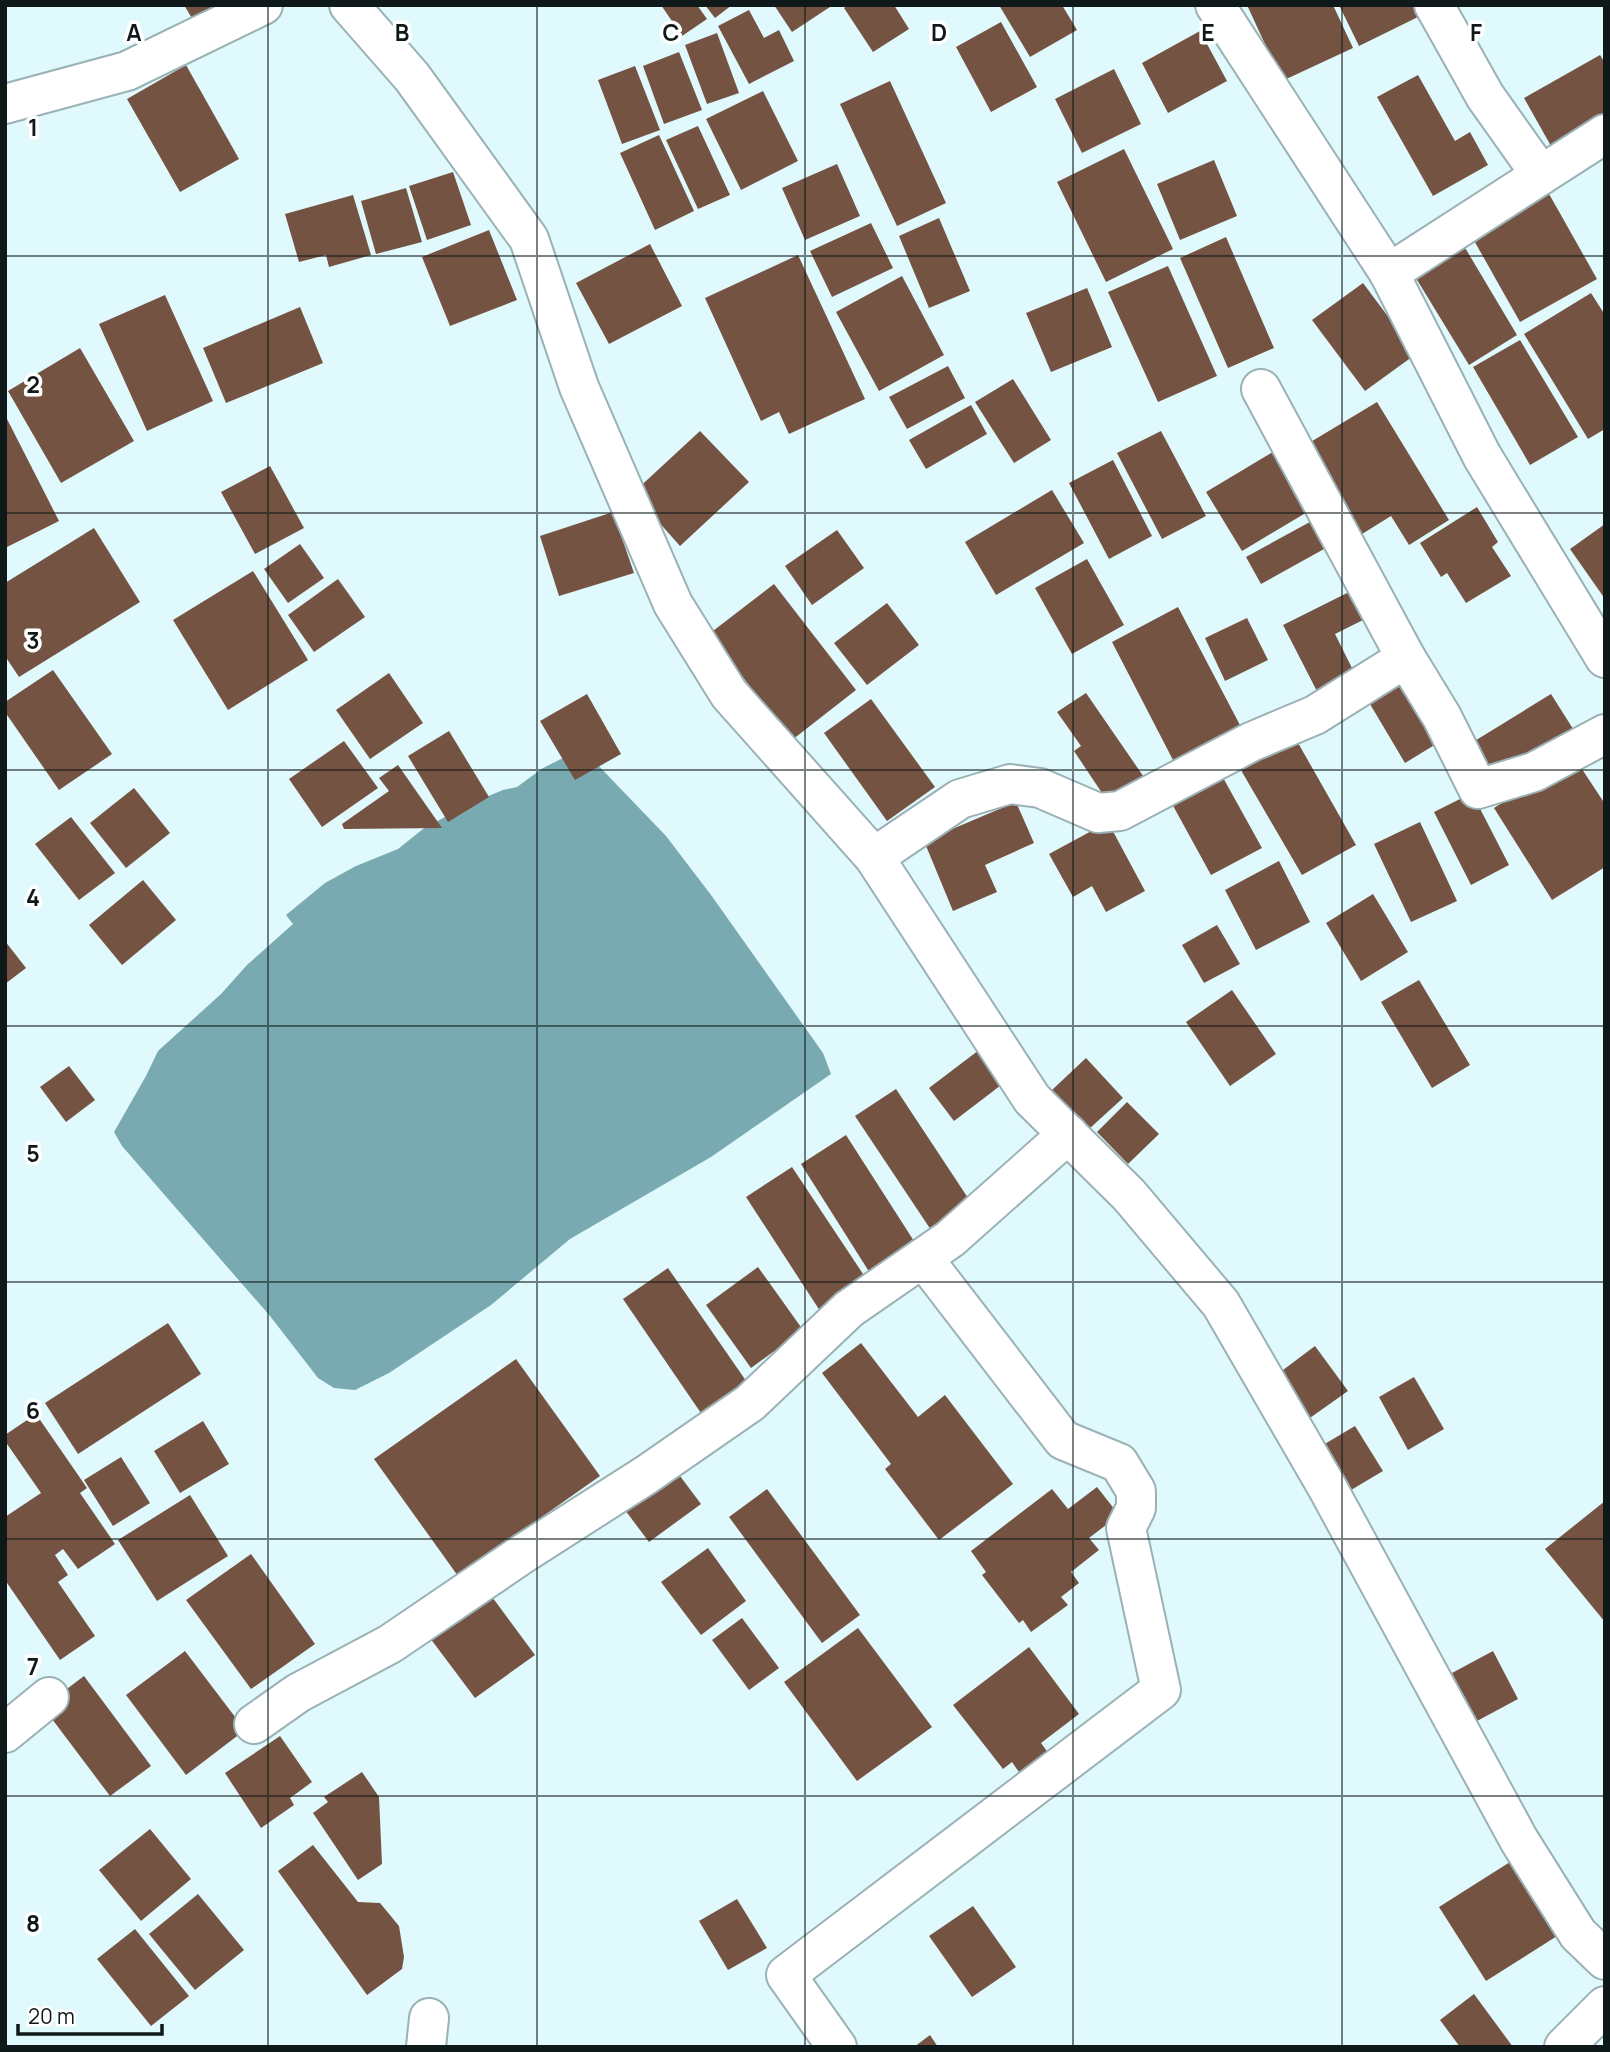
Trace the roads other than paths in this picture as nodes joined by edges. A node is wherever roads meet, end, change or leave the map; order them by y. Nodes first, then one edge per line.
1 (263, 5) edge
2 (349, 5) edge
3 (1216, 5) edge
4 (1434, 5) edge
5 (5, 104) edge
6 (1605, 134) edge
7 (1541, 175) junction
8 (1389, 273) junction
9 (1261, 389) dead end
10 (1406, 658) junction
11 (1605, 658) edge
12 (1605, 734) edge
13 (874, 857) junction
14 (1068, 1134) junction
15 (923, 1258) junction
16 (49, 1697) dead end
17 (254, 1724) dead end
18 (5, 1733) edge
19 (1605, 1960) edge
20 (1605, 2006) edge
21 (837, 2047) edge
22 (1563, 2047) edge

1 - 5 street
2 - 13 street
3 - 8 street
4 - 7 street
6 - 7 street
7 - 8 street
8 - 11 street
9 - 10 street
10 - 12 street
10 - 13 street
13 - 14 street
14 - 15 street
14 - 19 street
15 - 17 street
15 - 21 street
16 - 18 street
20 - 22 street

